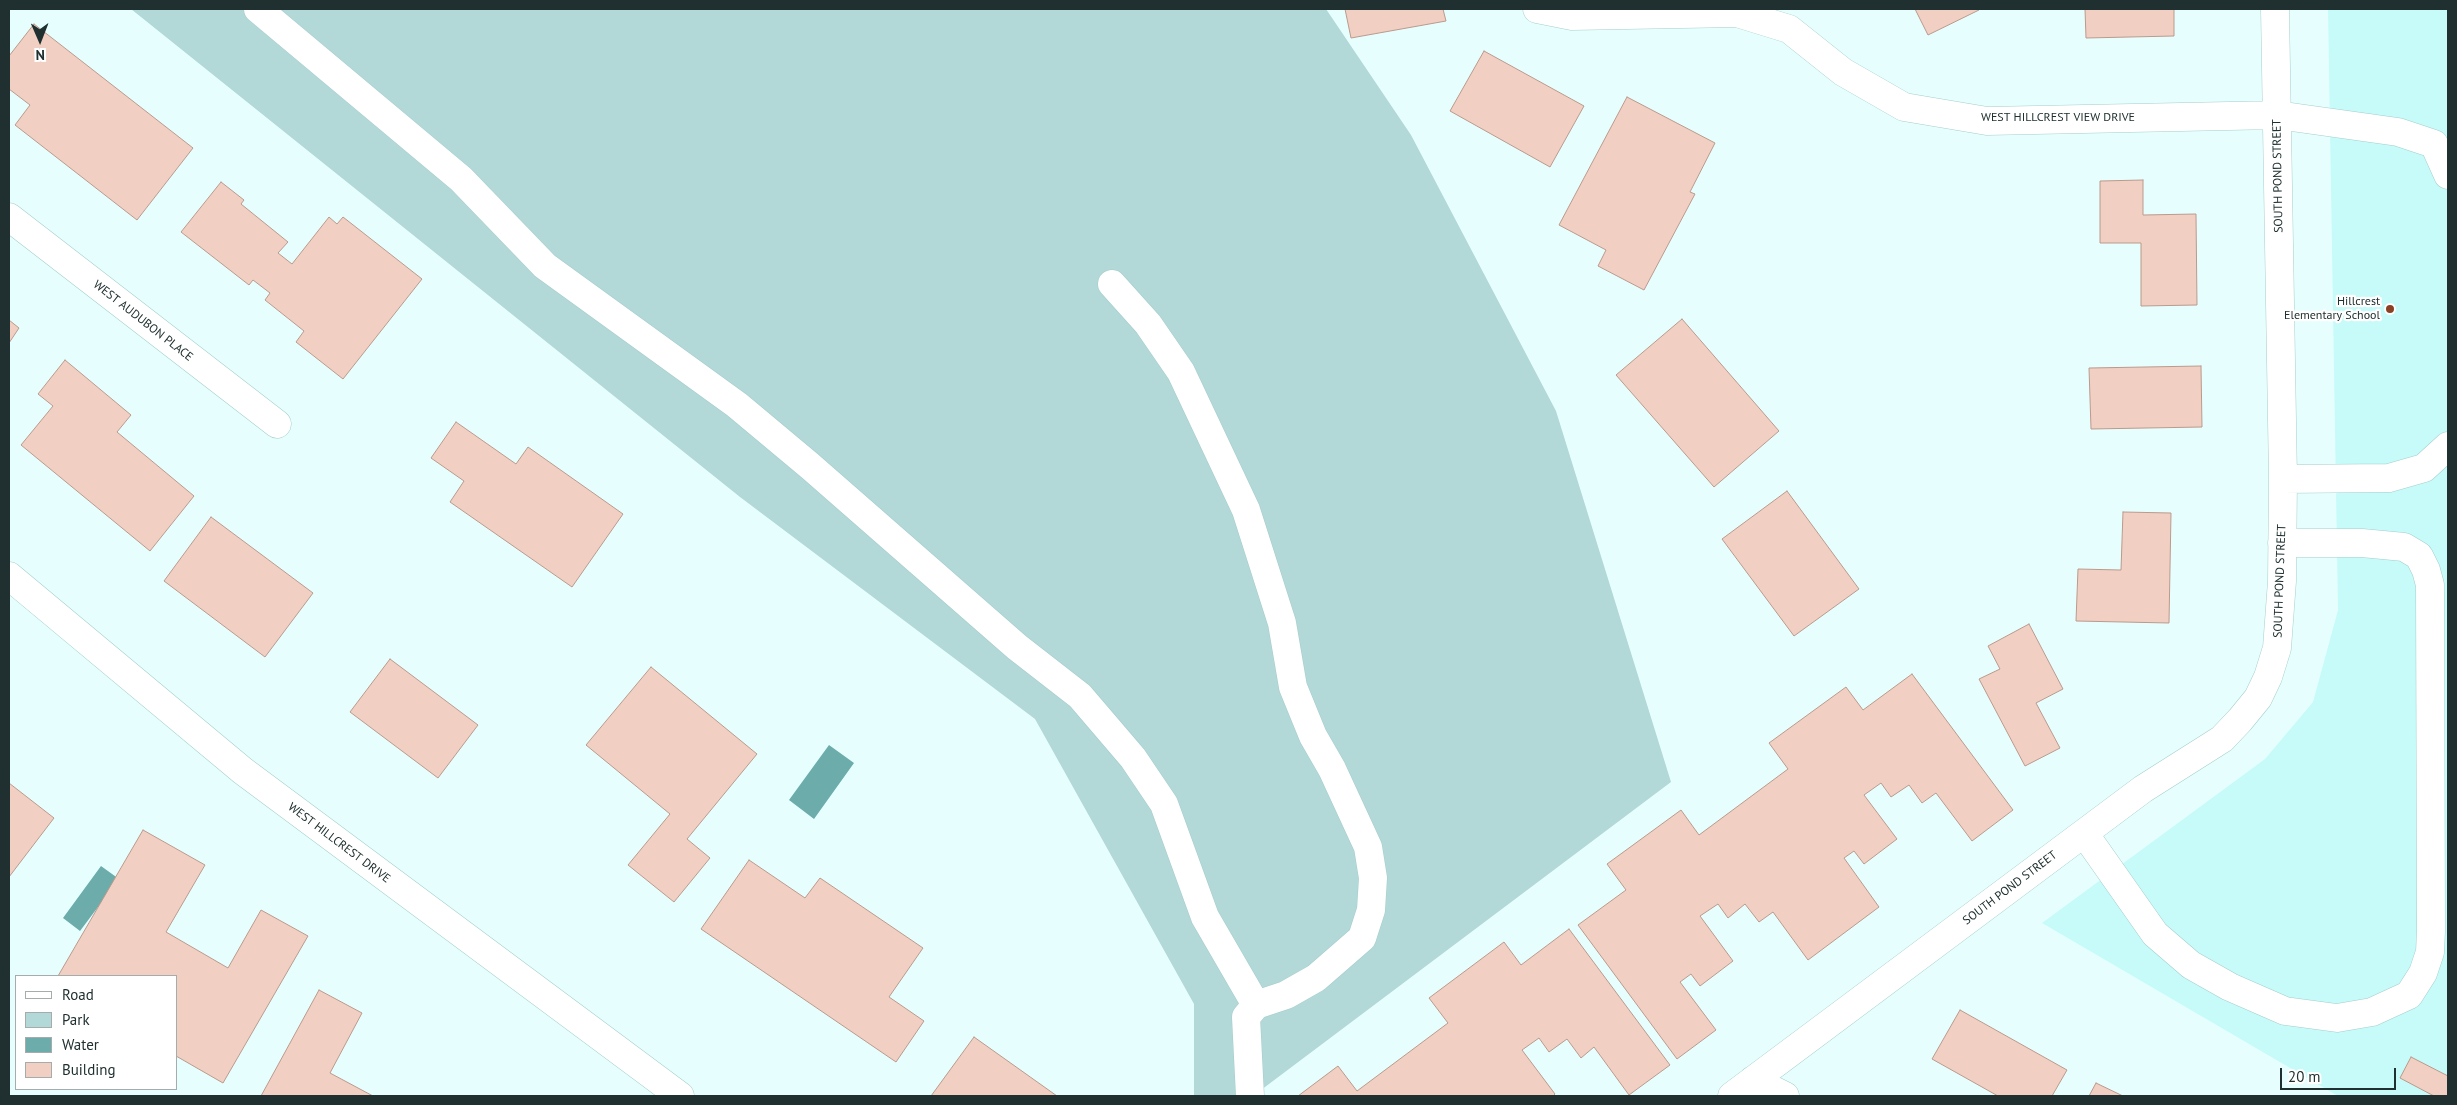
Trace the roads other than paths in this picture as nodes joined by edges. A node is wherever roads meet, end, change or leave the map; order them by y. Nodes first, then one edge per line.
1 (258, 9) edge
2 (1537, 9) edge
3 (2275, 9) edge
4 (2277, 115) junction
5 (2448, 176) edge
6 (9, 217) edge
7 (1112, 284) dead end
8 (277, 424) dead end
9 (2448, 446) edge
10 (2283, 479) junction
11 (2282, 543) junction
12 (9, 576) edge
13 (2084, 833) junction
14 (1256, 1005) junction
15 (1753, 1080) junction
16 (680, 1096) edge
17 (1250, 1096) edge
18 (1732, 1096) edge
19 (1785, 1096) edge

1 - 14 street
2 - 4 street, WEST HILLCREST VIEW DRIVE
3 - 4 street, SOUTH POND STREET
4 - 5 street, WEST HILLCREST VIEW DRIVE
4 - 10 street, SOUTH POND STREET
6 - 8 street, WEST AUDUBON PLACE
7 - 14 street
9 - 10 street
10 - 11 street, SOUTH POND STREET
11 - 13 street, SOUTH POND STREET
11 - 13 street
12 - 16 street, WEST HILLCREST DRIVE
13 - 15 street, SOUTH POND STREET
14 - 17 street
15 - 18 street, SOUTH POND STREET
15 - 19 street

